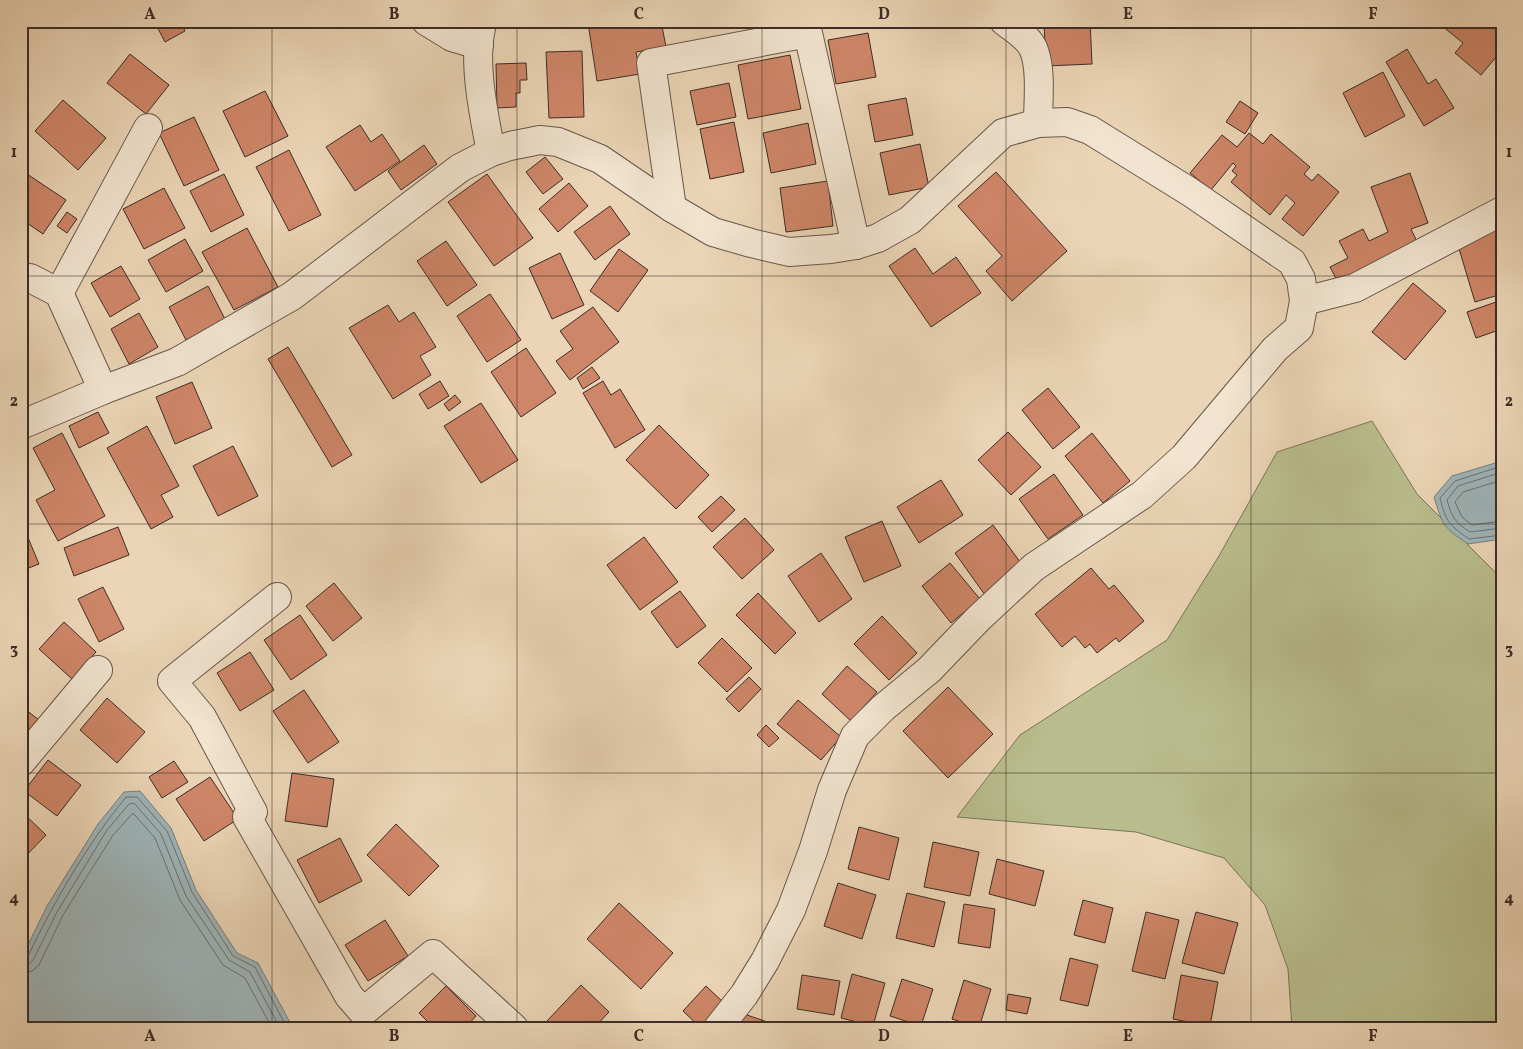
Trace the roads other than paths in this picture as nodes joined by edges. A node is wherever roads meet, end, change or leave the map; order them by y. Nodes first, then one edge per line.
1 (426, 21) edge
2 (1004, 21) edge
3 (481, 33) edge
4 (1038, 123) junction
5 (148, 128) dead end
6 (491, 152) junction
7 (672, 208) junction
8 (1502, 210) edge
9 (856, 245) junction
10 (30, 278) dead end
11 (58, 293) junction
12 (1304, 302) junction
13 (103, 390) junction
14 (21, 425) edge
15 (277, 597) dead end
16 (98, 670) dead end
17 (21, 762) edge
18 (514, 1028) edge
19 (718, 1028) edge

1 - 3 street
2 - 4 street
3 - 6 street
4 - 9 street
4 - 12 street
5 - 11 street
6 - 7 street
6 - 13 street
7 - 9 street
7 - 9 street
8 - 12 street
10 - 11 street
11 - 13 street
12 - 19 street
13 - 14 street
15 - 18 street
16 - 17 street

